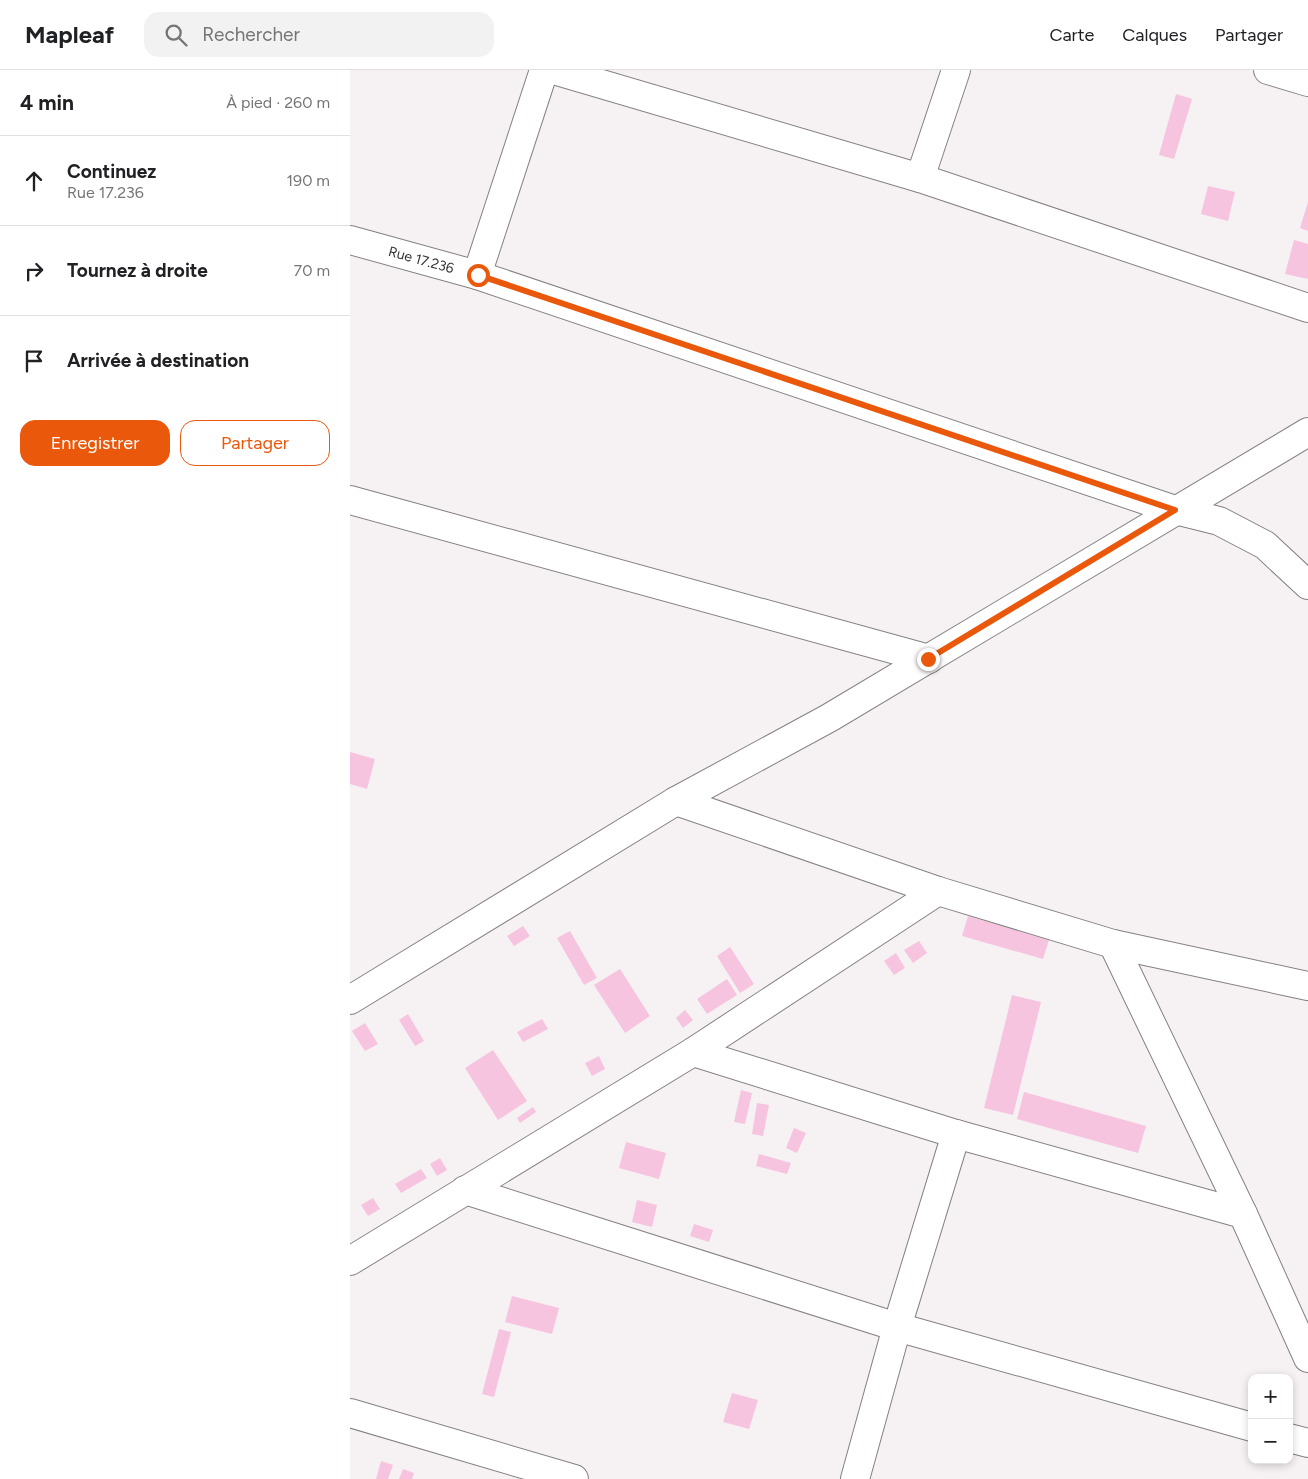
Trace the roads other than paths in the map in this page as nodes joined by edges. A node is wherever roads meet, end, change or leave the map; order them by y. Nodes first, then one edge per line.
1 (544, 70) edge
2 (554, 70) edge
3 (956, 70) edge
4 (1268, 70) edge
5 (1308, 82) edge
6 (920, 178) junction
7 (350, 240) edge
8 (478, 275) junction
9 (1308, 308) edge
10 (1308, 432) edge
11 (350, 500) edge
12 (1175, 510) junction
13 (1308, 585) edge
14 (928, 659) junction
15 (676, 801) junction
16 (938, 892) junction
17 (1113, 944) junction
18 (1308, 986) edge
19 (350, 1000) edge
20 (693, 1052) junction
21 (956, 1134) junction
22 (465, 1190) junction
23 (1243, 1214) junction
24 (350, 1261) edge
25 (897, 1328) junction
26 (1308, 1358) edge
27 (350, 1413) edge
28 (1248, 1426) edge
29 (1293, 1439) edge
30 (1308, 1443) edge
31 (494, 1468) edge
32 (574, 1479) edge
33 (855, 1479) edge

1 - 8 street
2 - 6 street
3 - 6 street
4 - 5 street
6 - 9 street
7 - 8 street, Rue 17.236
8 - 12 street, Rue 17.236
10 - 12 street
11 - 14 street
12 - 13 street, Rue 17.236
12 - 14 street
14 - 15 street
15 - 16 street
15 - 19 street
16 - 17 street
16 - 20 street
17 - 18 street
17 - 23 street
20 - 21 street
20 - 22 street
21 - 23 street
21 - 25 street
22 - 24 street
22 - 25 street
23 - 26 street
25 - 28 street
25 - 33 street
27 - 31 street
29 - 30 street
31 - 32 street

